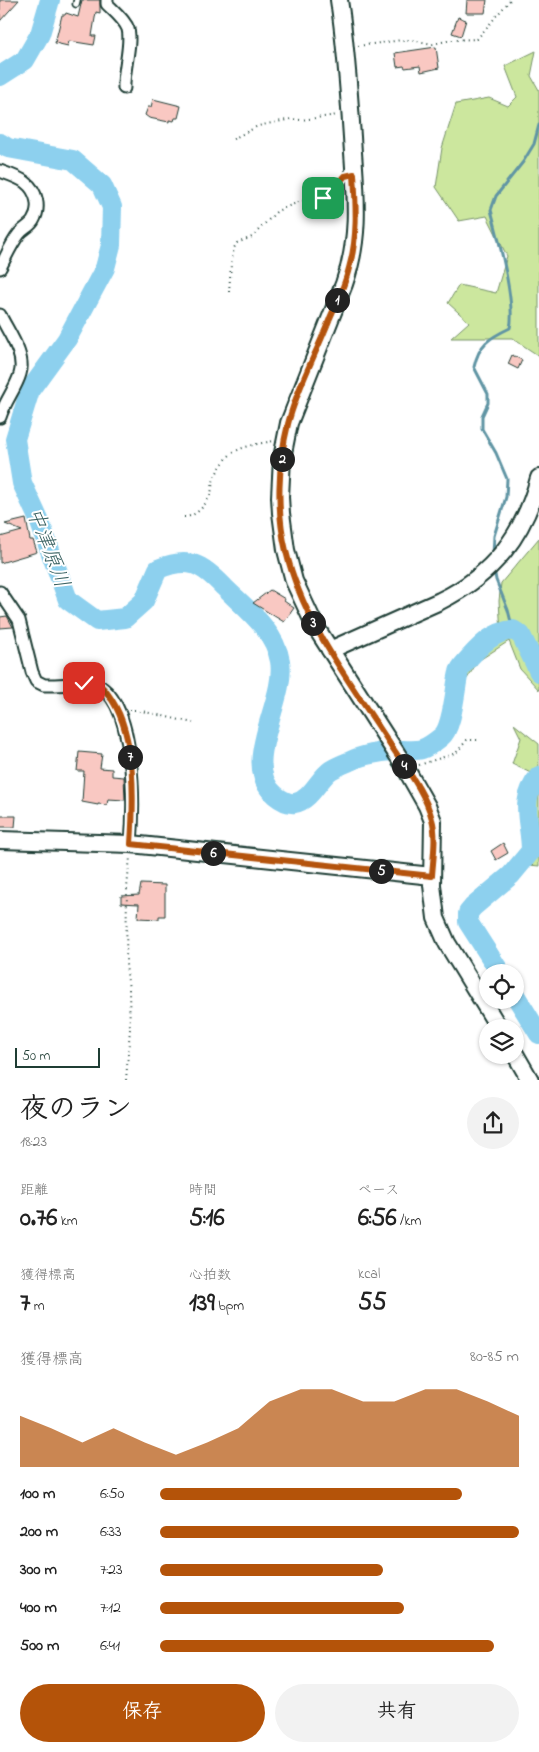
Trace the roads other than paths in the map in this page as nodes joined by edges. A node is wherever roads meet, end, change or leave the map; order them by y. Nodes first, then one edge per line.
1 (107, 0) edge
2 (339, 0) edge
3 (124, 88) dead end
4 (0, 171) edge
5 (0, 268) edge
6 (0, 315) edge
7 (0, 417) edge
8 (539, 478) edge
9 (0, 592) edge
10 (330, 650) junction
11 (0, 840) edge
12 (131, 844) junction
13 (432, 876) junction
14 (494, 1019) edge
15 (521, 1064) edge
16 (530, 1080) edge

1 - 3 street
2 - 10 main road
4 - 5 street
6 - 7 street
8 - 10 main road
9 - 12 street
10 - 13 main road
11 - 12 main road
12 - 13 main road
13 - 14 main road
15 - 16 main road

